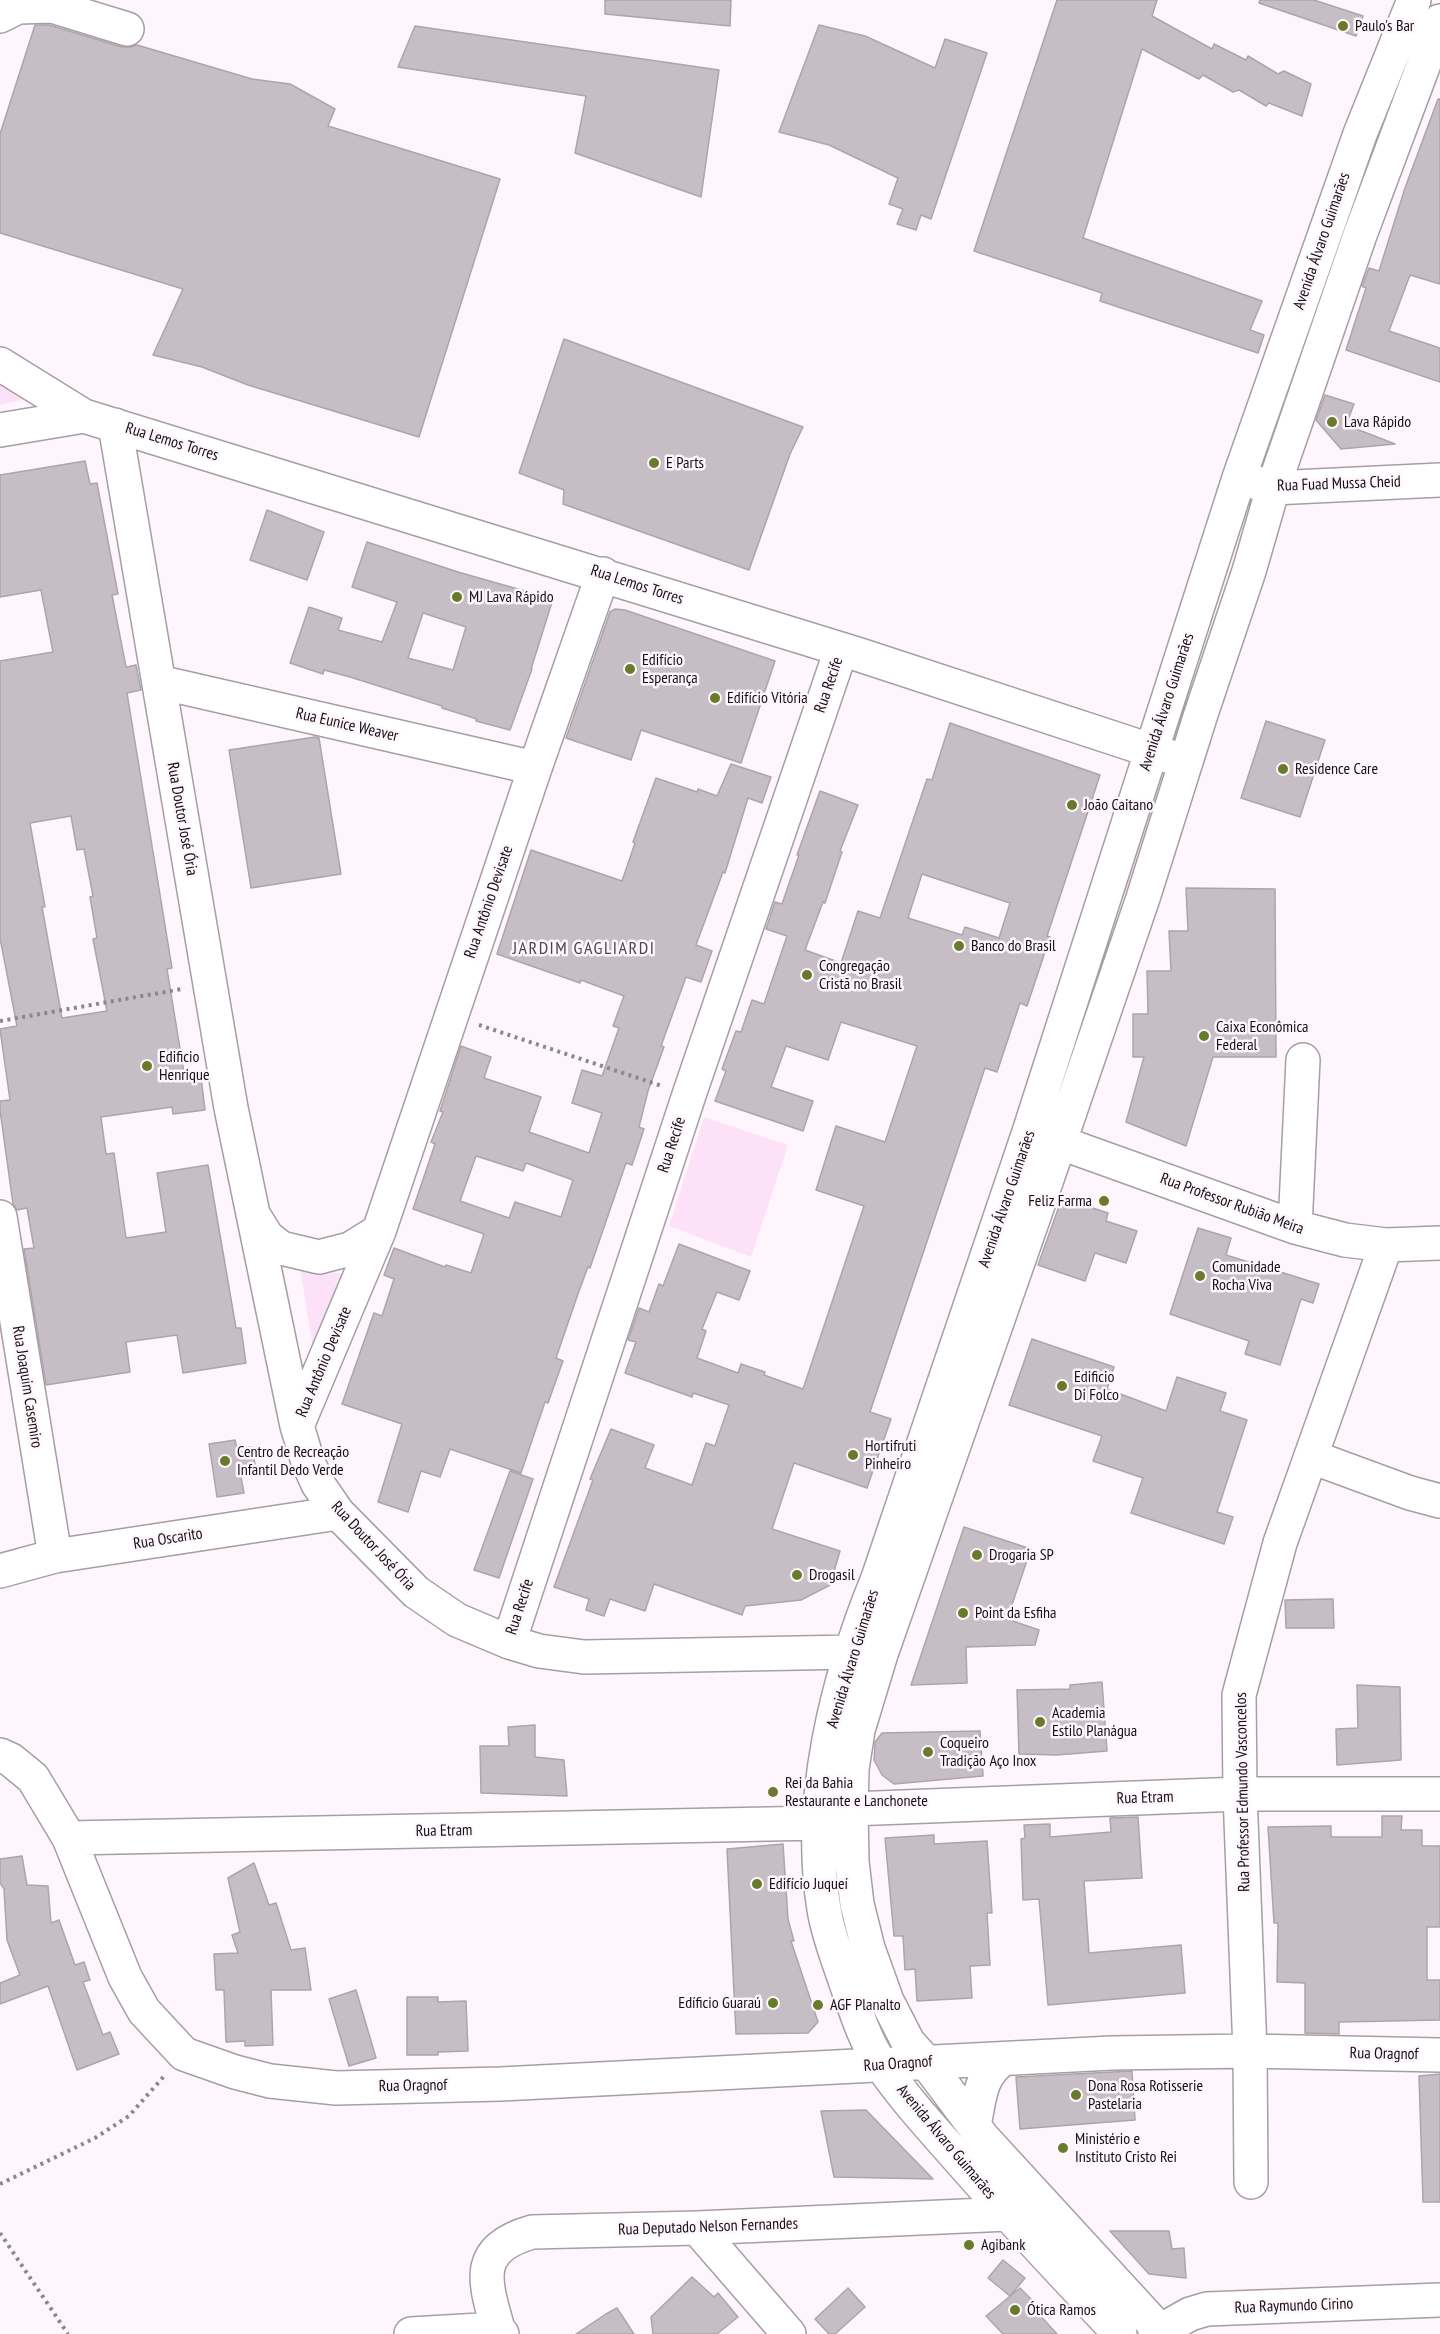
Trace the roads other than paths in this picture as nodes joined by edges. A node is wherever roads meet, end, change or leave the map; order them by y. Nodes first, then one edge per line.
1 (1414, 0) edge
2 (0, 16) edge
3 (1440, 21) edge
4 (127, 29) dead end
5 (0, 364) edge
6 (84, 416) junction
7 (115, 425) junction
8 (0, 430) edge
9 (1239, 478) junction
10 (1440, 480) edge
11 (1273, 488) junction
12 (603, 574) junction
13 (841, 650) junction
14 (159, 682) junction
15 (1152, 751) junction
16 (1187, 762) junction
17 (535, 768) junction
18 (1087, 953) junction
19 (1120, 964) junction
20 (1303, 1060) dead end
21 (1044, 1137) junction
22 (252, 1213) junction
23 (0, 1217) edge
24 (1295, 1227) junction
25 (379, 1231) junction
26 (1440, 1243) edge
27 (1386, 1245) junction
28 (297, 1426) junction
29 (1312, 1457) junction
30 (1440, 1501) edge
31 (338, 1513) junction
32 (55, 1556) junction
33 (0, 1571) edge
34 (509, 1642) junction
35 (866, 1653) junction
36 (0, 1755) edge
37 (1240, 1794) junction
38 (1440, 1794) edge
39 (851, 1809) junction
40 (819, 1823) junction
41 (69, 1839) junction
42 (1250, 2051) junction
43 (1440, 2055) edge
44 (1004, 2059) junction
45 (926, 2062) junction
46 (881, 2065) junction
47 (974, 2125) junction
48 (1251, 2182) dead end
49 (1008, 2214) junction
50 (697, 2228) junction
51 (1440, 2300) edge
52 (500, 2332) edge
53 (1159, 2332) edge
54 (411, 2334) edge
55 (789, 2334) edge
56 (1120, 2334) edge

1 - 9 street, Avenida Álvaro Guimarães
2 - 4 street
3 - 11 street, Avenida Álvaro Guimarães
5 - 6 street, Rua Lemos Torres
6 - 7 street, Rua Lemos Torres
6 - 8 street, Rua Lemos Torres
7 - 12 street, Rua Lemos Torres
7 - 14 street, Rua Doutor José Ória
9 - 11 street, Rua Fuad Mussa Cheid
9 - 15 street, Avenida Álvaro Guimarães
10 - 11 street, Rua Fuad Mussa Cheid
11 - 16 street, Avenida Álvaro Guimarães
12 - 13 street, Rua Lemos Torres
12 - 17 street, Rua Antônio Devisate
13 - 15 street, Rua Lemos Torres
13 - 34 street, Rua Recife
14 - 17 street, Rua Eunice Weaver
14 - 22 street, Rua Doutor José Ória
15 - 16 street, Rua Lemos Torres
15 - 18 street, Avenida Álvaro Guimarães
16 - 19 street, Avenida Álvaro Guimarães
17 - 25 street, Rua Antônio Devisate
18 - 19 street
18 - 21 street, Avenida Álvaro Guimarães
19 - 21 street, Avenida Álvaro Guimarães
20 - 24 street
21 - 24 street, Rua Professor Rubião Meira
21 - 35 street, Avenida Álvaro Guimarães
22 - 25 street, Rua Doutor José Ória
22 - 28 street, Rua Doutor José Ória
23 - 32 street, Rua Joaquim Casemiro
24 - 27 street, Rua Professor Rubião Meira
25 - 28 street, Rua Antônio Devisate
26 - 27 street, Rua Professor Rubião Meira
27 - 29 street, Rua Professor Edmundo Vasconcelos
28 - 31 street, Rua Doutor José Ória
29 - 30 street
29 - 37 street, Rua Professor Edmundo Vasconcelos
31 - 32 street, Rua Oscarito
31 - 34 street, Rua Doutor José Ória
32 - 33 street, Rua Oscarito
34 - 35 street, Rua Doutor José Ória
35 - 39 street, Avenida Álvaro Guimarães
35 - 40 street, Avenida Álvaro Guimarães
36 - 41 street, Rua Oragnof
37 - 38 street, Rua Etram
37 - 39 street, Rua Etram
37 - 42 street, Rua Professor Edmundo Vasconcelos
39 - 45 street, Avenida Álvaro Guimarães
40 - 41 street, Rua Etram
40 - 46 street, Avenida Álvaro Guimarães
41 - 46 street, Rua Oragnof
42 - 43 street, Rua Oragnof
42 - 44 street, Rua Oragnof
42 - 48 street, Rua Professor Edmundo Vasconcelos
44 - 45 street, Rua Oragnof
44 - 47 street
45 - 46 street, Rua Oragnof
45 - 47 street, Avenida Álvaro Guimarães
46 - 49 street, Avenida Álvaro Guimarães
47 - 53 street, Avenida Álvaro Guimarães
49 - 50 street, Rua Deputado Nelson Fernandes
49 - 56 street, Avenida Álvaro Guimarães
50 - 52 street, Rua Deputado Nelson Fernandes
50 - 55 street
51 - 53 street, Rua Raymundo Cirino
52 - 54 street

